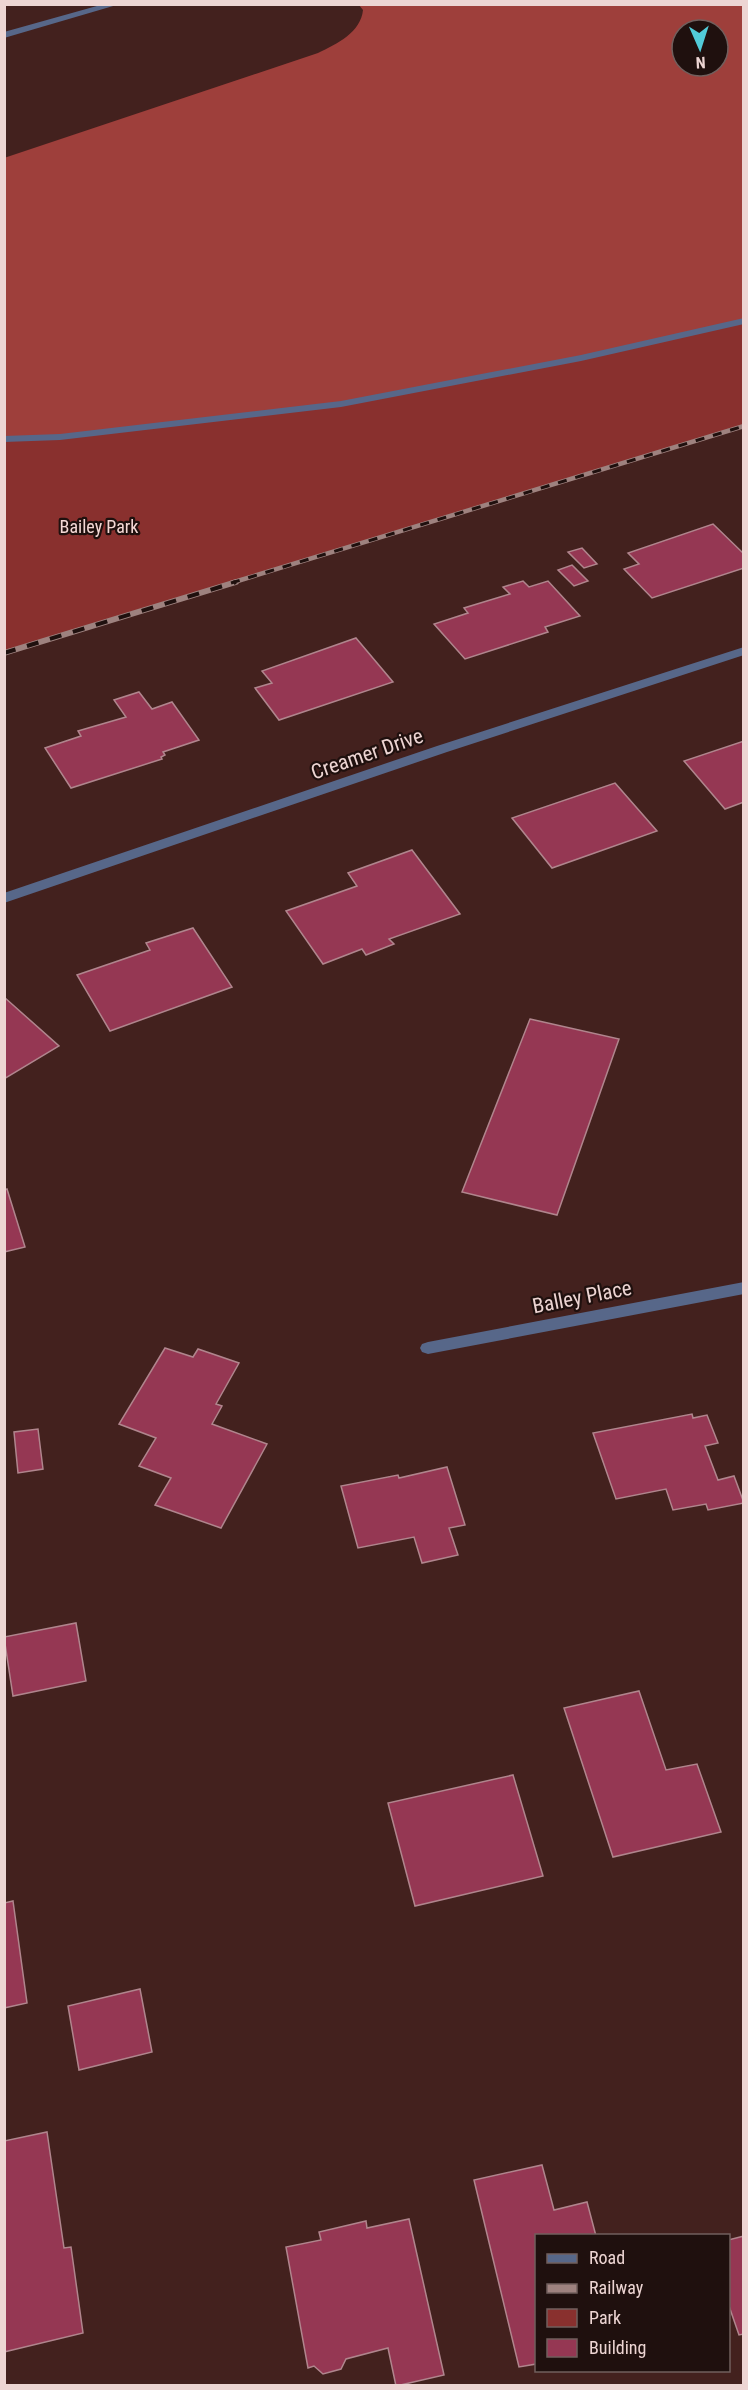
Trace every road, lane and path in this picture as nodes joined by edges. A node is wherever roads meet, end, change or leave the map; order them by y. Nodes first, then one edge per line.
1 (116, 4) edge
2 (4, 35) edge
3 (744, 321) edge
4 (4, 439) edge
5 (744, 651) edge
6 (4, 898) edge
7 (744, 1288) edge
8 (428, 1348) dead end

1 - 2 street
3 - 4 street
5 - 6 street, Creamer Drive
7 - 8 street, Balley Place

